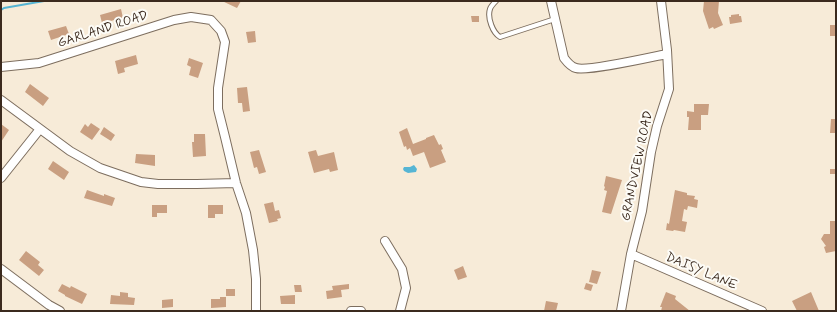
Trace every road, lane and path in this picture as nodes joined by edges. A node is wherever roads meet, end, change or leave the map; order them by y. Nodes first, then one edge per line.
1 (496, 1) edge
2 (551, 1) edge
3 (661, 1) edge
4 (555, 19) junction
5 (668, 54) junction
6 (1, 67) edge
7 (1, 100) edge
8 (40, 129) junction
9 (1, 178) edge
10 (236, 182) junction
11 (385, 241) dead end
12 (631, 254) junction
13 (1, 269) edge
14 (47, 308) edge
15 (60, 311) edge
16 (256, 311) edge
17 (351, 311) edge
18 (361, 311) edge
19 (400, 311) edge
20 (621, 311) edge
21 (762, 311) edge

1 - 4 lane
2 - 4 street
3 - 5 street, GRANDVIEW ROAD
4 - 5 street
5 - 12 street, GRANDVIEW ROAD
6 - 10 street, GARLAND ROAD
7 - 8 street
8 - 9 street
8 - 10 street
10 - 16 street, GARLAND ROAD
11 - 19 street
12 - 20 street, GRANDVIEW ROAD
12 - 21 street, DAISY LANE
13 - 14 street
14 - 15 street
17 - 18 street

